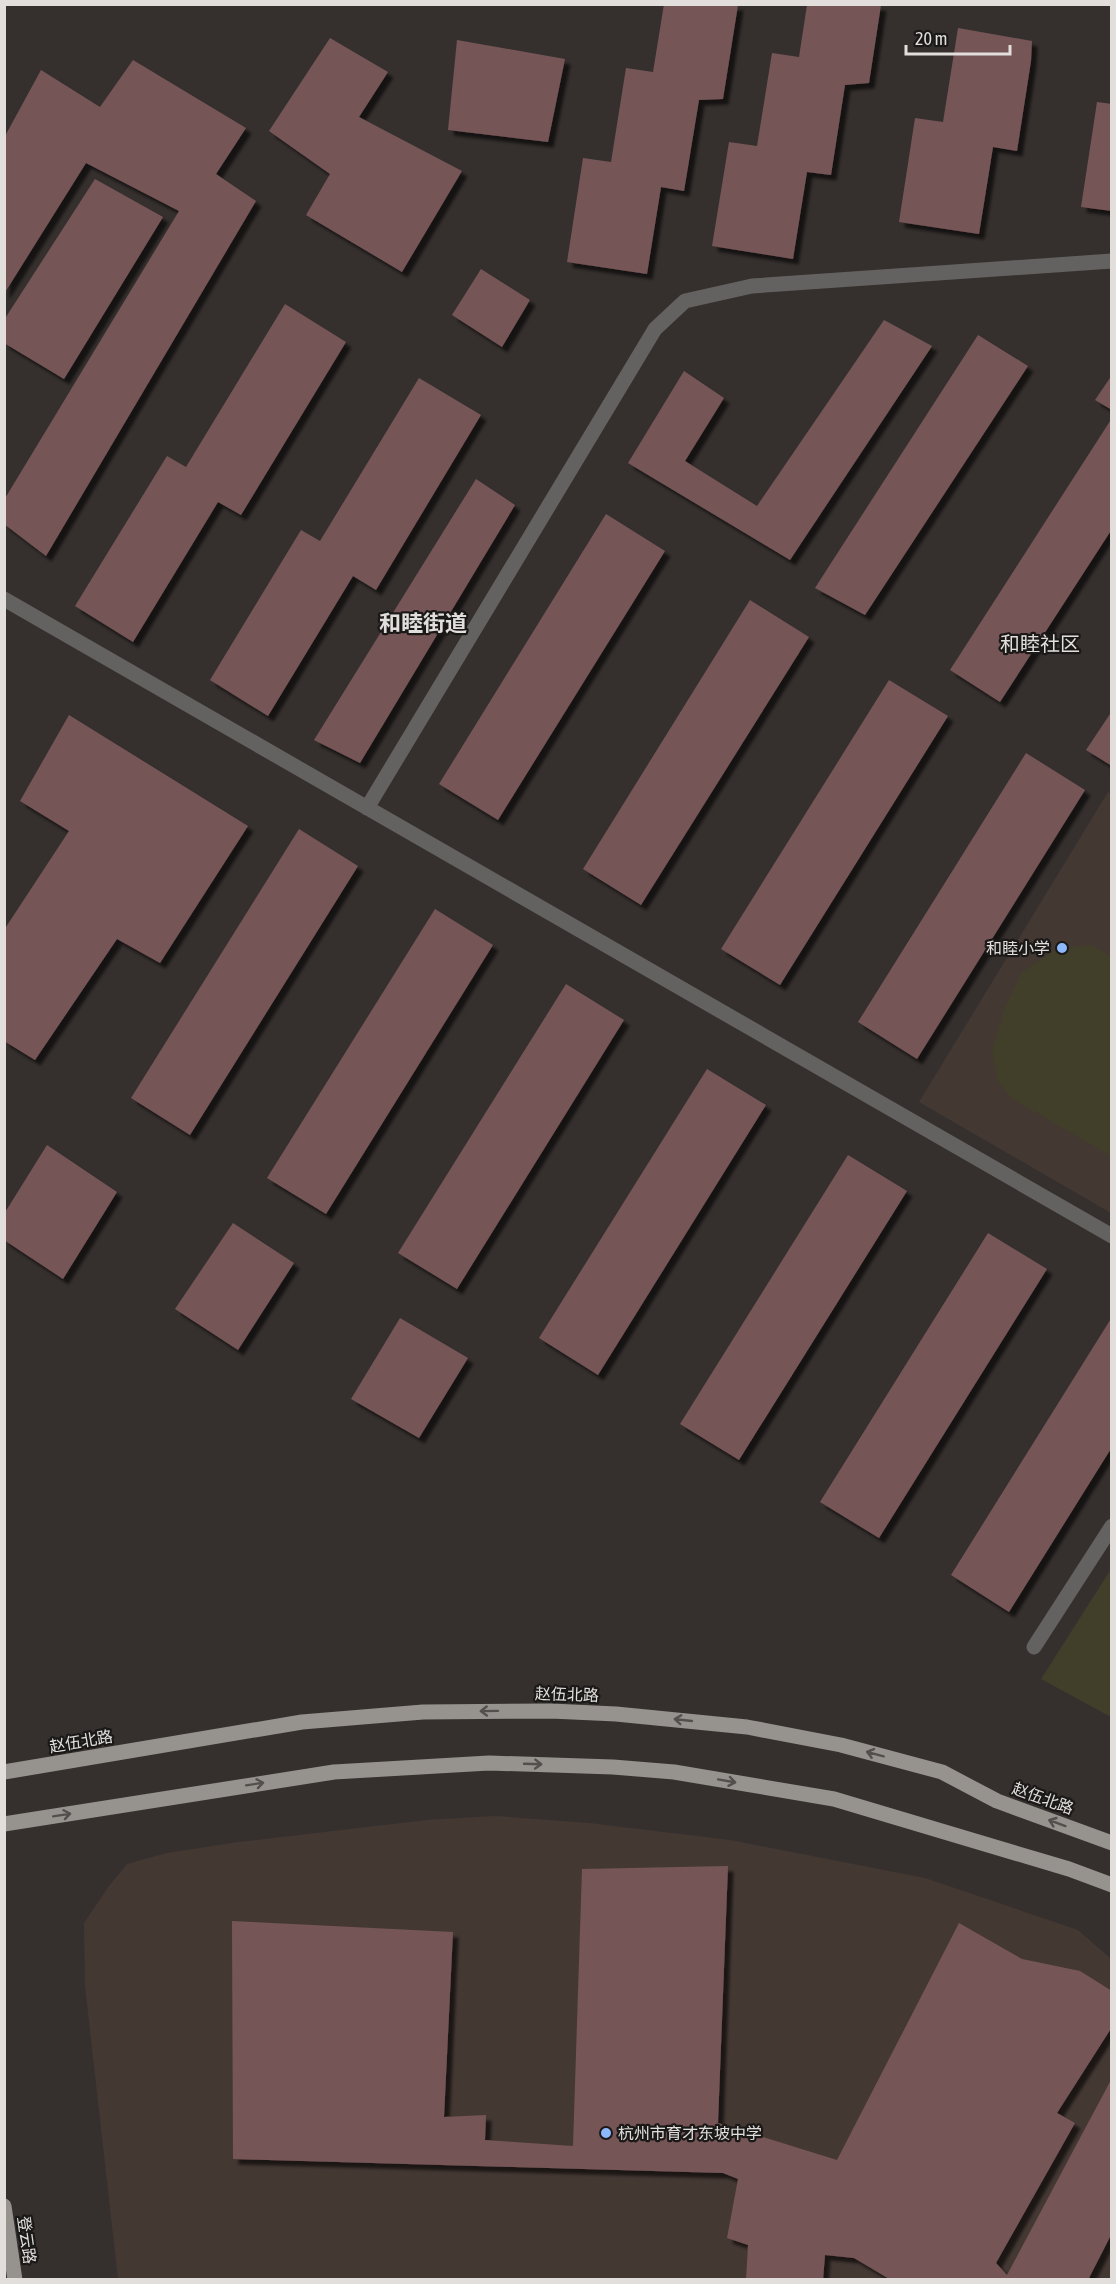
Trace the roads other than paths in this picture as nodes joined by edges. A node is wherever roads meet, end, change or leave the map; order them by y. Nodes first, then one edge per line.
1 (1112, 261) edge
2 (4, 599) edge
3 (367, 808) junction
4 (1112, 1236) edge
5 (1112, 1526) edge
6 (1034, 1647) dead end
7 (4, 1772) edge
8 (4, 1824) edge
9 (1112, 1843) edge
10 (1112, 1886) edge
11 (4, 2206) edge
12 (15, 2280) edge

1 - 3 street
2 - 3 street
3 - 4 street
5 - 6 street
9 -> 7 main road, 赵伍北路
8 -> 10 main road
11 - 12 main road, 登云路

